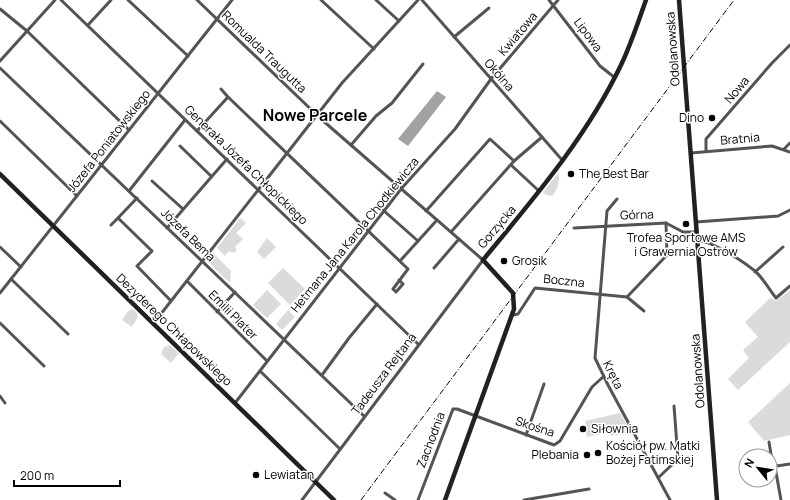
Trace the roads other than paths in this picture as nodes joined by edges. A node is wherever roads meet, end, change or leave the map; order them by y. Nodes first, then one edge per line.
1 (55, 0) edge
2 (61, 0) edge
3 (111, 0) edge
4 (128, 0) edge
5 (197, 0) edge
6 (232, 0) edge
7 (321, 0) edge
8 (376, 0) edge
9 (418, 0) edge
10 (422, 0) edge
11 (549, 0) edge
12 (558, 0) edge
13 (646, 0) edge
14 (679, 0) edge
15 (554, 5) junction
16 (489, 8) dead end
17 (0, 9) edge
18 (217, 19) junction
19 (399, 20) junction
20 (88, 25) junction
21 (27, 31) junction
22 (454, 37) junction
23 (790, 45) edge
24 (374, 49) junction
25 (188, 56) junction
26 (0, 61) edge
27 (424, 64) dead end
28 (0, 68) edge
29 (614, 77) junction
30 (491, 79) junction
31 (221, 89) dead end
32 (158, 94) junction
33 (228, 97) junction
34 (317, 115) junction
35 (185, 120) junction
36 (0, 121) edge
37 (129, 130) junction
38 (197, 131) junction
39 (542, 137) junction
40 (790, 143) edge
41 (351, 145) junction
42 (180, 146) dead end
43 (784, 149) junction
44 (706, 151) junction
45 (790, 152) edge
46 (691, 153) junction
47 (287, 154) junction
48 (226, 159) junction
49 (514, 161) junction
50 (563, 161) junction
51 (102, 165) junction
52 (510, 165) junction
53 (0, 174) edge
54 (211, 176) junction
55 (152, 181) dead end
56 (401, 188) junction
57 (258, 190) junction
58 (129, 191) junction
59 (539, 191) junction
60 (78, 196) junction
61 (137, 198) junction
62 (617, 199) dead end
63 (184, 209) junction
64 (383, 210) junction
65 (790, 210) edge
66 (426, 211) junction
67 (118, 218) junction
68 (437, 220) junction
69 (696, 222) junction
70 (666, 223) junction
71 (111, 225) dead end
72 (606, 225) junction
73 (53, 226) junction
74 (167, 228) junction
75 (574, 228) dead end
76 (368, 231) junction
77 (451, 232) junction
78 (697, 232) junction
79 (460, 239) junction
80 (418, 241) junction
81 (698, 241) junction
82 (0, 247) edge
83 (783, 247) dead end
84 (483, 260) junction
85 (202, 261) junction
86 (400, 261) junction
87 (21, 267) junction
88 (339, 268) junction
89 (434, 268) dead end
90 (755, 272) junction
91 (11, 279) junction
92 (399, 280) dead end
93 (187, 281) junction
94 (790, 286) edge
95 (235, 292) junction
96 (0, 293) edge
97 (600, 295) junction
98 (628, 297) junction
99 (171, 301) junction
100 (377, 304) junction
101 (644, 311) dead end
102 (217, 312) junction
103 (513, 315) junction
104 (0, 323) edge
105 (153, 324) junction
106 (68, 334) dead end
107 (284, 339) junction
108 (418, 344) junction
109 (267, 361) junction
110 (44, 366) dead end
111 (260, 371) junction
112 (322, 375) junction
113 (603, 377) junction
114 (544, 384) dead end
115 (0, 396) edge
116 (6, 403) dead end
117 (235, 403) junction
118 (674, 406) dead end
119 (364, 416) junction
120 (476, 416) junction
121 (526, 434) junction
122 (769, 442) dead end
123 (770, 448) edge
124 (340, 449) junction
125 (790, 464) edge
126 (778, 466) edge
127 (659, 477) junction
128 (316, 482) junction
129 (778, 488) edge
130 (589, 489) dead end
131 (386, 492) dead end
132 (302, 500) edge
133 (334, 500) edge
134 (395, 500) edge
135 (418, 500) edge
136 (444, 500) edge
137 (524, 500) edge
138 (670, 500) edge
139 (717, 500) edge
140 (781, 500) edge

1 - 21 street
2 - 20 street, Generała Józefa Chłopickiego
3 - 20 street
4 - 25 street
5 - 18 street, Romualda Traugutta
6 - 18 street, Józefa Poniatowskiego
7 - 24 street
8 - 19 street
9 - 19 street
10 - 22 street, Okólna
11 - 15 street, Lipowa
12 - 15 street, Kwiatowa
13 - 29 street, Gorzycka
14 - 46 street, Odolanowska
15 - 29 street, Lipowa
15 - 30 street, Kwiatowa
16 - 22 street
17 - 21 street
18 - 25 street, Józefa Poniatowskiego
18 - 34 street, Romualda Traugutta
19 - 24 street
20 - 32 street, Generała Józefa Chłopickiego
21 - 26 street
21 - 37 street
22 - 30 street, Okólna
23 - 44 street, Nowa
24 - 34 street
25 - 32 street, Józefa Poniatowskiego
27 - 41 street
28 - 51 street, Józefa Bema
29 - 50 street, Gorzycka
30 - 39 street, Okólna
30 - 56 street, Hetmana Jana Karola Chodkiewicza
31 - 33 street
32 - 35 street, Generała Józefa Chłopickiego
32 - 37 street, Józefa Poniatowskiego
33 - 38 street
33 - 47 street
34 - 41 street, Romualda Traugutta
34 - 47 street
35 - 38 street, Generała Józefa Chłopickiego
35 - 58 street
36 - 60 street
37 - 51 street, Józefa Poniatowskiego
38 - 48 street, Generała Józefa Chłopickiego
39 - 49 street
39 - 50 street, Okólna
40 - 43 street
41 - 56 street, Romualda Traugutta
42 - 54 street
43 - 44 street, Bratnia
43 - 45 street, Bratnia
44 - 46 street, Bratnia
46 - 69 street, Odolanowska
47 - 57 street
47 - 76 street
48 - 54 street
48 - 57 street, Generała Józefa Chłopickiego
49 - 52 street
49 - 66 street
50 - 59 street, Gorzycka
51 - 58 street, Józefa Bema
51 - 60 street, Józefa Poniatowskiego
52 - 59 street
52 - 77 street
53 - 73 street, Dezyderego Chłapowskiego
54 - 63 street
55 - 63 street
56 - 64 street, Hetmana Jana Karola Chodkiewicza
56 - 66 street, Romualda Traugutta
57 - 85 street
57 - 88 street, Generała Józefa Chłopickiego
58 - 61 street, Józefa Bema
59 - 84 street, Gorzycka
60 - 73 street, Józefa Poniatowskiego
61 - 67 street
61 - 74 street, Józefa Bema
62 - 72 street, Kręta
63 - 74 street
64 - 76 street, Hetmana Jana Karola Chodkiewicza
64 - 80 street
65 - 69 street
66 - 68 street, Romualda Traugutta
67 - 71 street
67 - 99 street
68 - 77 street, Romualda Traugutta
68 - 80 street
69 - 78 street, Odolanowska
70 - 72 street, Górna
70 - 78 street, Górna
70 - 98 street
72 - 75 street, Górna
72 - 97 street, Kręta
73 - 87 street, Józefa Poniatowskiego
73 - 105 street, Dezyderego Chłapowskiego
74 - 85 street, Józefa Bema
76 - 86 street
76 - 88 street, Hetmana Jana Karola Chodkiewicza
77 - 79 street, Romualda Traugutta
78 - 81 street, Odolanowska
79 - 84 street, Romualda Traugutta
79 - 89 street
80 - 86 street
81 - 90 street
81 - 139 street, Odolanowska
82 - 87 street
83 - 90 street
84 - 103 street, Gorzycka
84 - 108 street, Tadeusza Rejtana
85 - 93 street
85 - 95 street, Józefa Bema
86 - 92 street
87 - 91 street, Józefa Poniatowskiego
88 - 100 street, Generała Józefa Chłopickiego
88 - 107 street, Hetmana Jana Karola Chodkiewicza
90 - 94 street
91 - 96 street, Józefa Poniatowskiego
91 - 106 street
93 - 99 street
93 - 102 street, Emilii Plater
95 - 102 street
95 - 107 street, Józefa Bema
97 - 98 street, Boczna
97 - 103 street, Boczna
97 - 113 street, Kręta
98 - 101 street
99 - 105 street
100 - 108 street, Generała Józefa Chłopickiego
100 - 112 street
102 - 109 street, Emilii Plater
103 - 120 street, Gorzycka
104 - 110 street
105 - 117 street, Dezyderego Chłapowskiego
107 - 109 street, Hetmana Jana Karola Chodkiewicza
107 - 112 street, Józefa Bema
108 - 119 street, Tadeusza Rejtana
109 - 111 street, Hetmana Jana Karola Chodkiewicza
111 - 117 street, Hetmana Jana Karola Chodkiewicza
111 - 124 street
112 - 119 street, Józefa Bema
113 - 121 street, Skośna
113 - 127 street, Kręta
114 - 121 street
115 - 116 street
117 - 128 street, Dezyderego Chłapowskiego
118 - 127 street
119 - 124 street, Tadeusza Rejtana
120 - 121 street, Skośna
120 - 135 street, Zachodnia
120 - 136 street, Gorzycka
122 - 123 street
124 - 128 street, Tadeusza Rejtana
125 - 126 street
127 - 138 street, Kręta
128 - 132 street, Tadeusza Rejtana
128 - 133 street, Dezyderego Chłapowskiego
129 - 140 street
130 - 137 street
131 - 134 street

